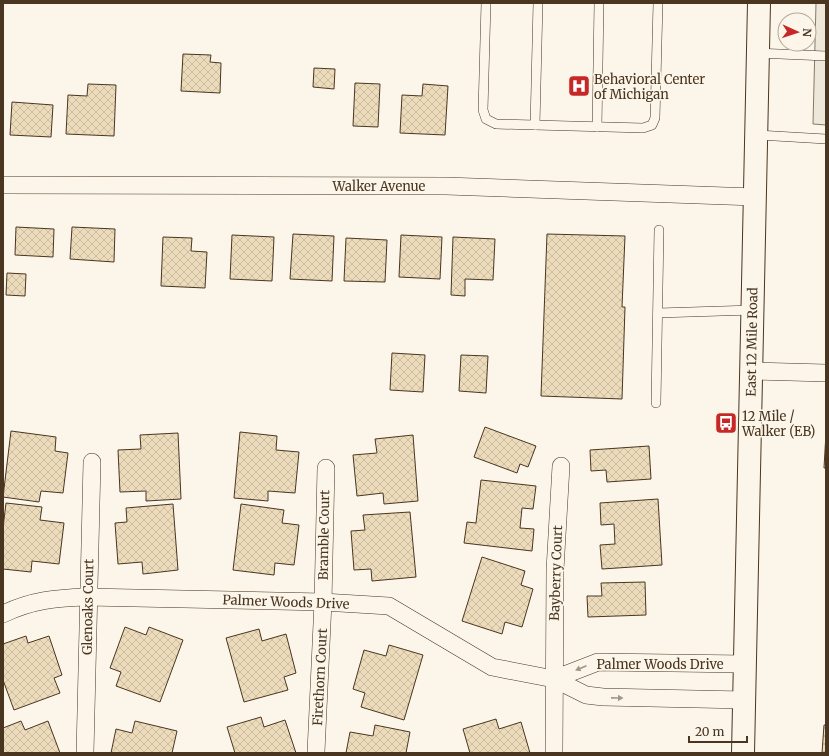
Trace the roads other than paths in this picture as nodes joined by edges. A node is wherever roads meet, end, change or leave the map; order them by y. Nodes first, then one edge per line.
1 (486, 3) edge
2 (538, 3) edge
3 (600, 3) edge
4 (658, 3) edge
5 (759, 3) edge
6 (758, 53) junction
7 (826, 56) edge
8 (535, 125) junction
9 (597, 127) junction
10 (757, 135) junction
11 (826, 139) edge
12 (3, 185) edge
13 (755, 197) junction
14 (660, 230) dead end
15 (752, 310) junction
16 (658, 313) junction
17 (752, 371) junction
18 (826, 373) edge
19 (656, 403) dead end
20 (92, 462) dead end
21 (561, 466) dead end
22 (326, 468) dead end
23 (87, 597) junction
24 (323, 602) junction
25 (3, 614) edge
26 (745, 664) junction
27 (554, 679) junction
28 (744, 700) junction
29 (316, 752) edge
30 (85, 753) edge
31 (554, 753) edge
32 (743, 753) edge

1 - 8 lane
2 - 8 lane
3 - 9 lane
4 - 9 lane
5 - 6 main road, East 12 Mile Road
6 - 7 lane
6 - 10 main road, East 12 Mile Road
8 - 9 lane
10 - 11 lane
10 - 13 main road, East 12 Mile Road
12 - 13 street, Walker Avenue
13 - 15 main road, East 12 Mile Road
14 - 16 lane
15 - 16 lane
15 - 17 main road, East 12 Mile Road
16 - 19 lane
17 - 18 street
17 - 26 main road, East 12 Mile Road
20 - 23 street, Glenoaks Court
21 - 27 street, Bayberry Court
22 - 24 street, Bramble Court
23 - 24 street, Palmer Woods Drive
23 - 25 street, Palmer Woods Drive
23 - 30 street, Glenoaks Court
24 - 27 street, Palmer Woods Drive
24 - 29 street, Firethorn Court
26 -> 27 street, Palmer Woods Drive
26 - 28 main road, East 12 Mile Road
27 -> 28 street, Palmer Woods Drive
27 - 31 street
28 - 32 main road, East 12 Mile Road

